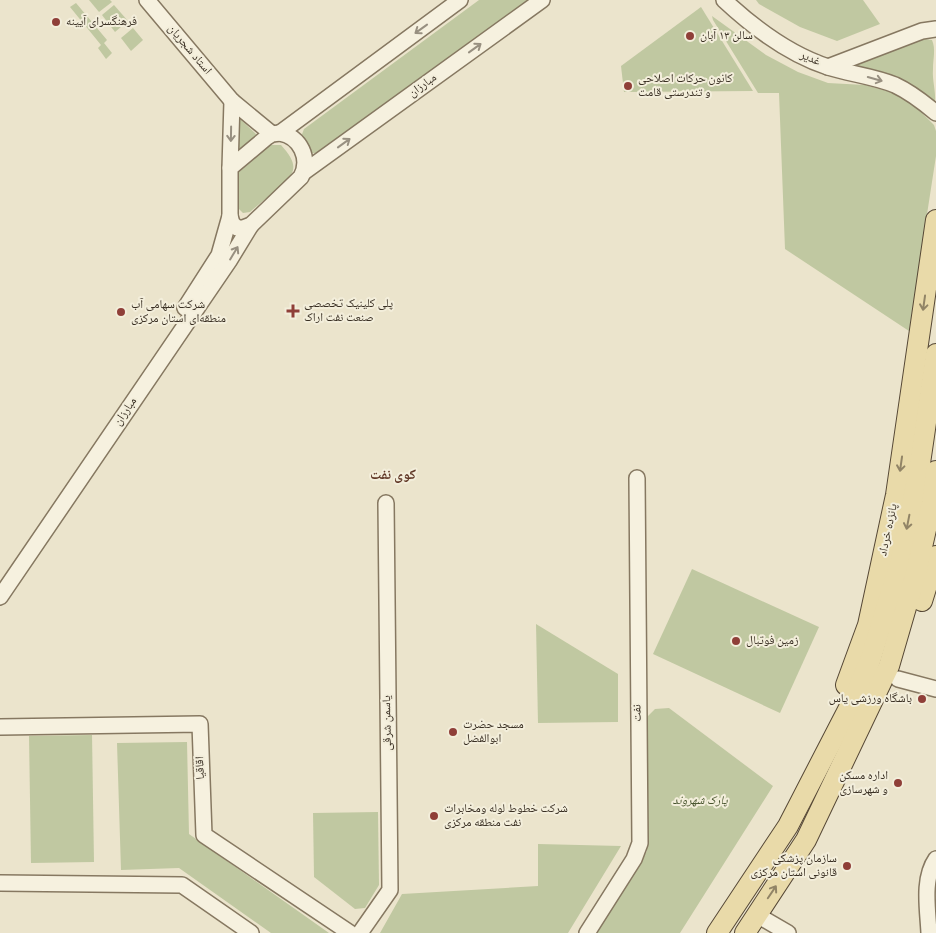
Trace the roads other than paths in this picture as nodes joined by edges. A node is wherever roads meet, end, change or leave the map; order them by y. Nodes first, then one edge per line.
1 (147, 0) edge
2 (460, 0) edge
3 (542, 0) edge
4 (724, 0) edge
5 (936, 29) edge
6 (828, 67) junction
7 (232, 100) junction
8 (936, 113) edge
9 (276, 134) junction
10 (230, 168) junction
11 (304, 172) junction
12 (230, 216) junction
13 (936, 220) edge
14 (251, 225) junction
15 (936, 354) edge
16 (936, 471) edge
17 (637, 478) dead end
18 (386, 503) dead end
19 (936, 556) edge
20 (0, 582) edge
21 (0, 597) edge
22 (898, 679) junction
23 (936, 689) edge
24 (0, 727) edge
25 (788, 826) junction
26 (806, 840) junction
27 (936, 859) edge
28 (0, 883) edge
29 (757, 915) junction
30 (251, 933) edge
31 (350, 933) edge
32 (360, 933) edge
33 (588, 933) edge
34 (717, 933) edge
35 (745, 933) edge
36 (788, 933) edge
37 (930, 933) edge

1 - 7 street, استاد شجریان
2 -> 9 street
11 -> 3 street, مبارزان
4 - 6 street, غدیر
5 - 6 street, غدیر
6 -> 8 street
7 - 9 street, استاد شجریان
7 -> 10 street, مبارزان
9 - 10 street
9 - 11 street, استاد شجریان
10 - 12 street, مبارزان
11 - 14 street, مبارزان
12 - 14 street
12 - 20 street, مبارزان
13 -> 25 main road, پانزده خرداد
21 -> 14 street, مبارزان
15 -> 25 main road, پانزده خرداد
16 - 26 main road
17 - 33 street, نفت
18 - 32 street, یاسمن شرقی
19 - 22 main road
22 - 23 street
22 - 26 main road
24 - 31 street, اقاقیا
25 - 34 main road, پانزده خرداد
29 -> 26 main road
27 - 37 street
28 - 30 street
29 - 35 main road
29 - 36 street

